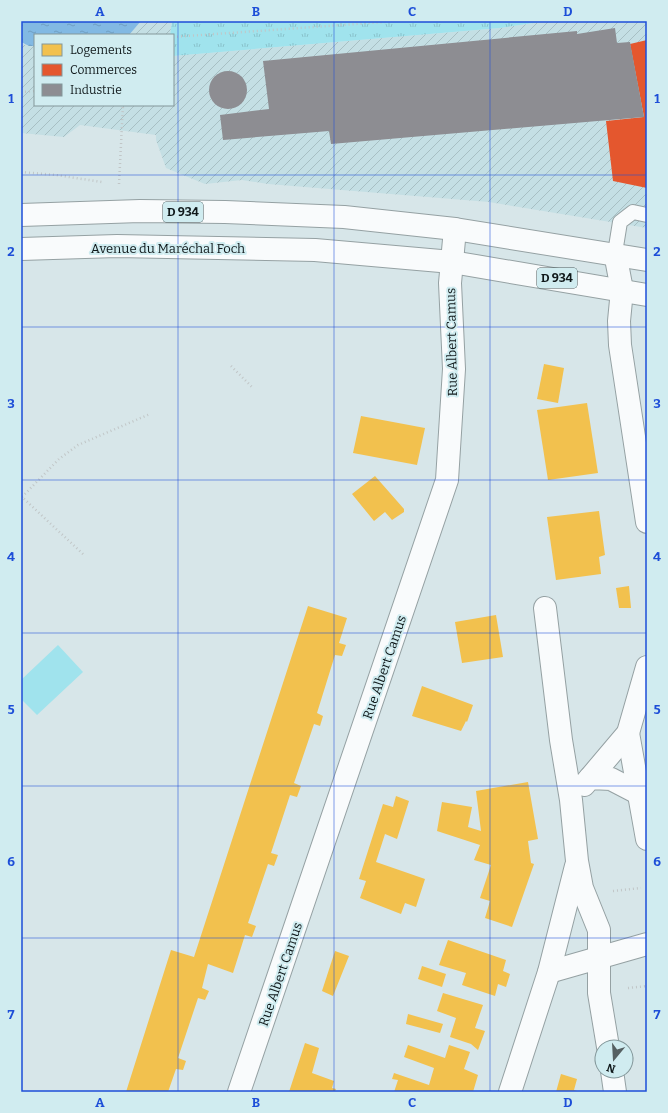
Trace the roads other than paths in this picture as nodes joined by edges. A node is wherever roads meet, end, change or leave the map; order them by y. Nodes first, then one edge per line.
1 (647, 214) edge
2 (21, 215) edge
3 (455, 230) junction
4 (21, 250) edge
5 (615, 253) junction
6 (647, 260) edge
7 (452, 262) junction
8 (622, 290) junction
9 (647, 295) edge
10 (647, 522) edge
11 (545, 608) dead end
12 (647, 667) edge
13 (628, 733) junction
14 (590, 778) junction
15 (638, 793) junction
16 (571, 800) junction
17 (647, 839) edge
18 (577, 861) junction
19 (647, 944) edge
20 (599, 958) junction
21 (549, 972) junction
22 (607, 1039) edge
23 (614, 1079) edge
24 (239, 1092) edge
25 (510, 1092) edge
26 (616, 1092) edge

1 - 5 lane
2 - 3 street, D 934
3 - 5 street, D 934
3 - 7 street, Rue Albert Camus
4 - 7 street, Avenue du Maréchal Foch / D 934
5 - 6 street, D 934
5 - 8 street
7 - 8 street, D 934
7 - 24 street, Rue Albert Camus
8 - 9 street, D 934
8 - 10 street
11 - 16 street
12 - 13 street
13 - 14 street
13 - 15 street
14 - 15 street
14 - 16 street
15 - 17 street
16 - 18 street
18 - 20 street
18 - 21 street
19 - 20 street
20 - 21 street
20 - 22 street
21 - 25 street
23 - 26 street

